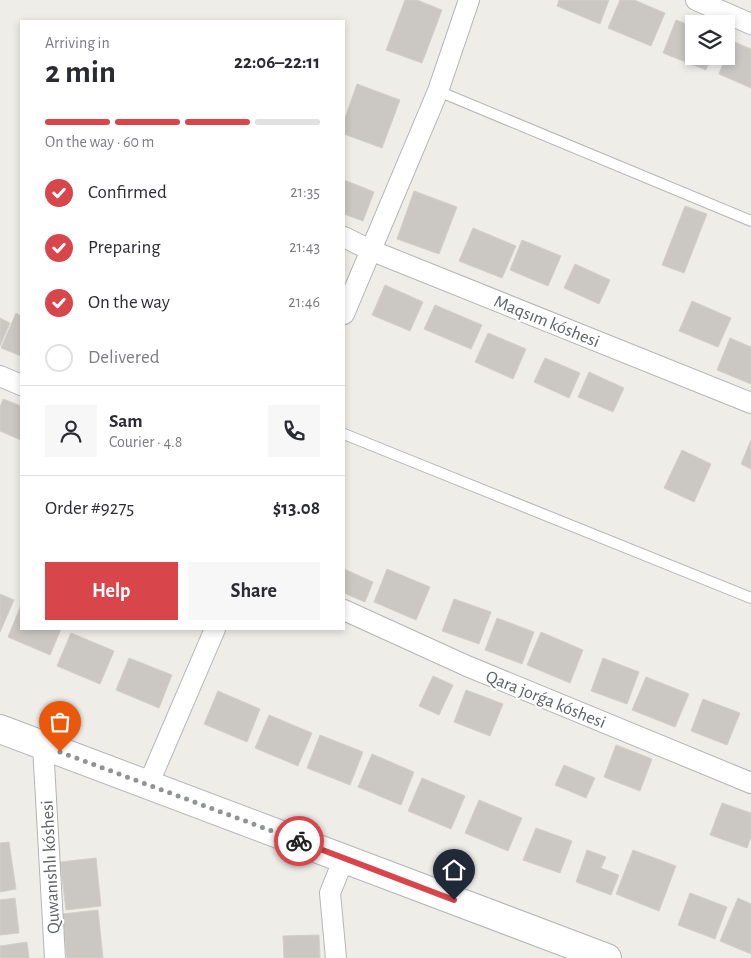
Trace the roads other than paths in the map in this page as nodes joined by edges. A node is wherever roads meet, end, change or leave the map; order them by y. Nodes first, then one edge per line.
1 (469, 0) edge
2 (696, 0) edge
3 (751, 24) edge
4 (438, 91) junction
5 (751, 221) edge
6 (345, 238) edge
7 (370, 250) junction
8 (345, 312) edge
9 (0, 376) edge
10 (20, 385) edge
11 (751, 403) edge
12 (345, 434) edge
13 (751, 598) edge
14 (345, 610) edge
15 (215, 630) edge
16 (0, 729) edge
17 (43, 746) junction
18 (751, 783) edge
19 (148, 785) junction
20 (344, 858) junction
21 (55, 958) edge
22 (336, 958) edge
23 (607, 958) edge

1 - 4 street
2 - 3 street
4 - 5 lane
4 - 7 street
6 - 7 street, Maqsım kóshesi
7 - 8 street
7 - 11 street, Maqsım kóshesi
9 - 10 street
12 - 13 lane
14 - 18 street, Qara jorǵa kóshesi
15 - 19 street
16 - 17 main road
17 - 19 main road
17 - 21 street, Quwanıshlı kóshesi
19 - 20 main road
20 - 22 street
20 - 23 main road

